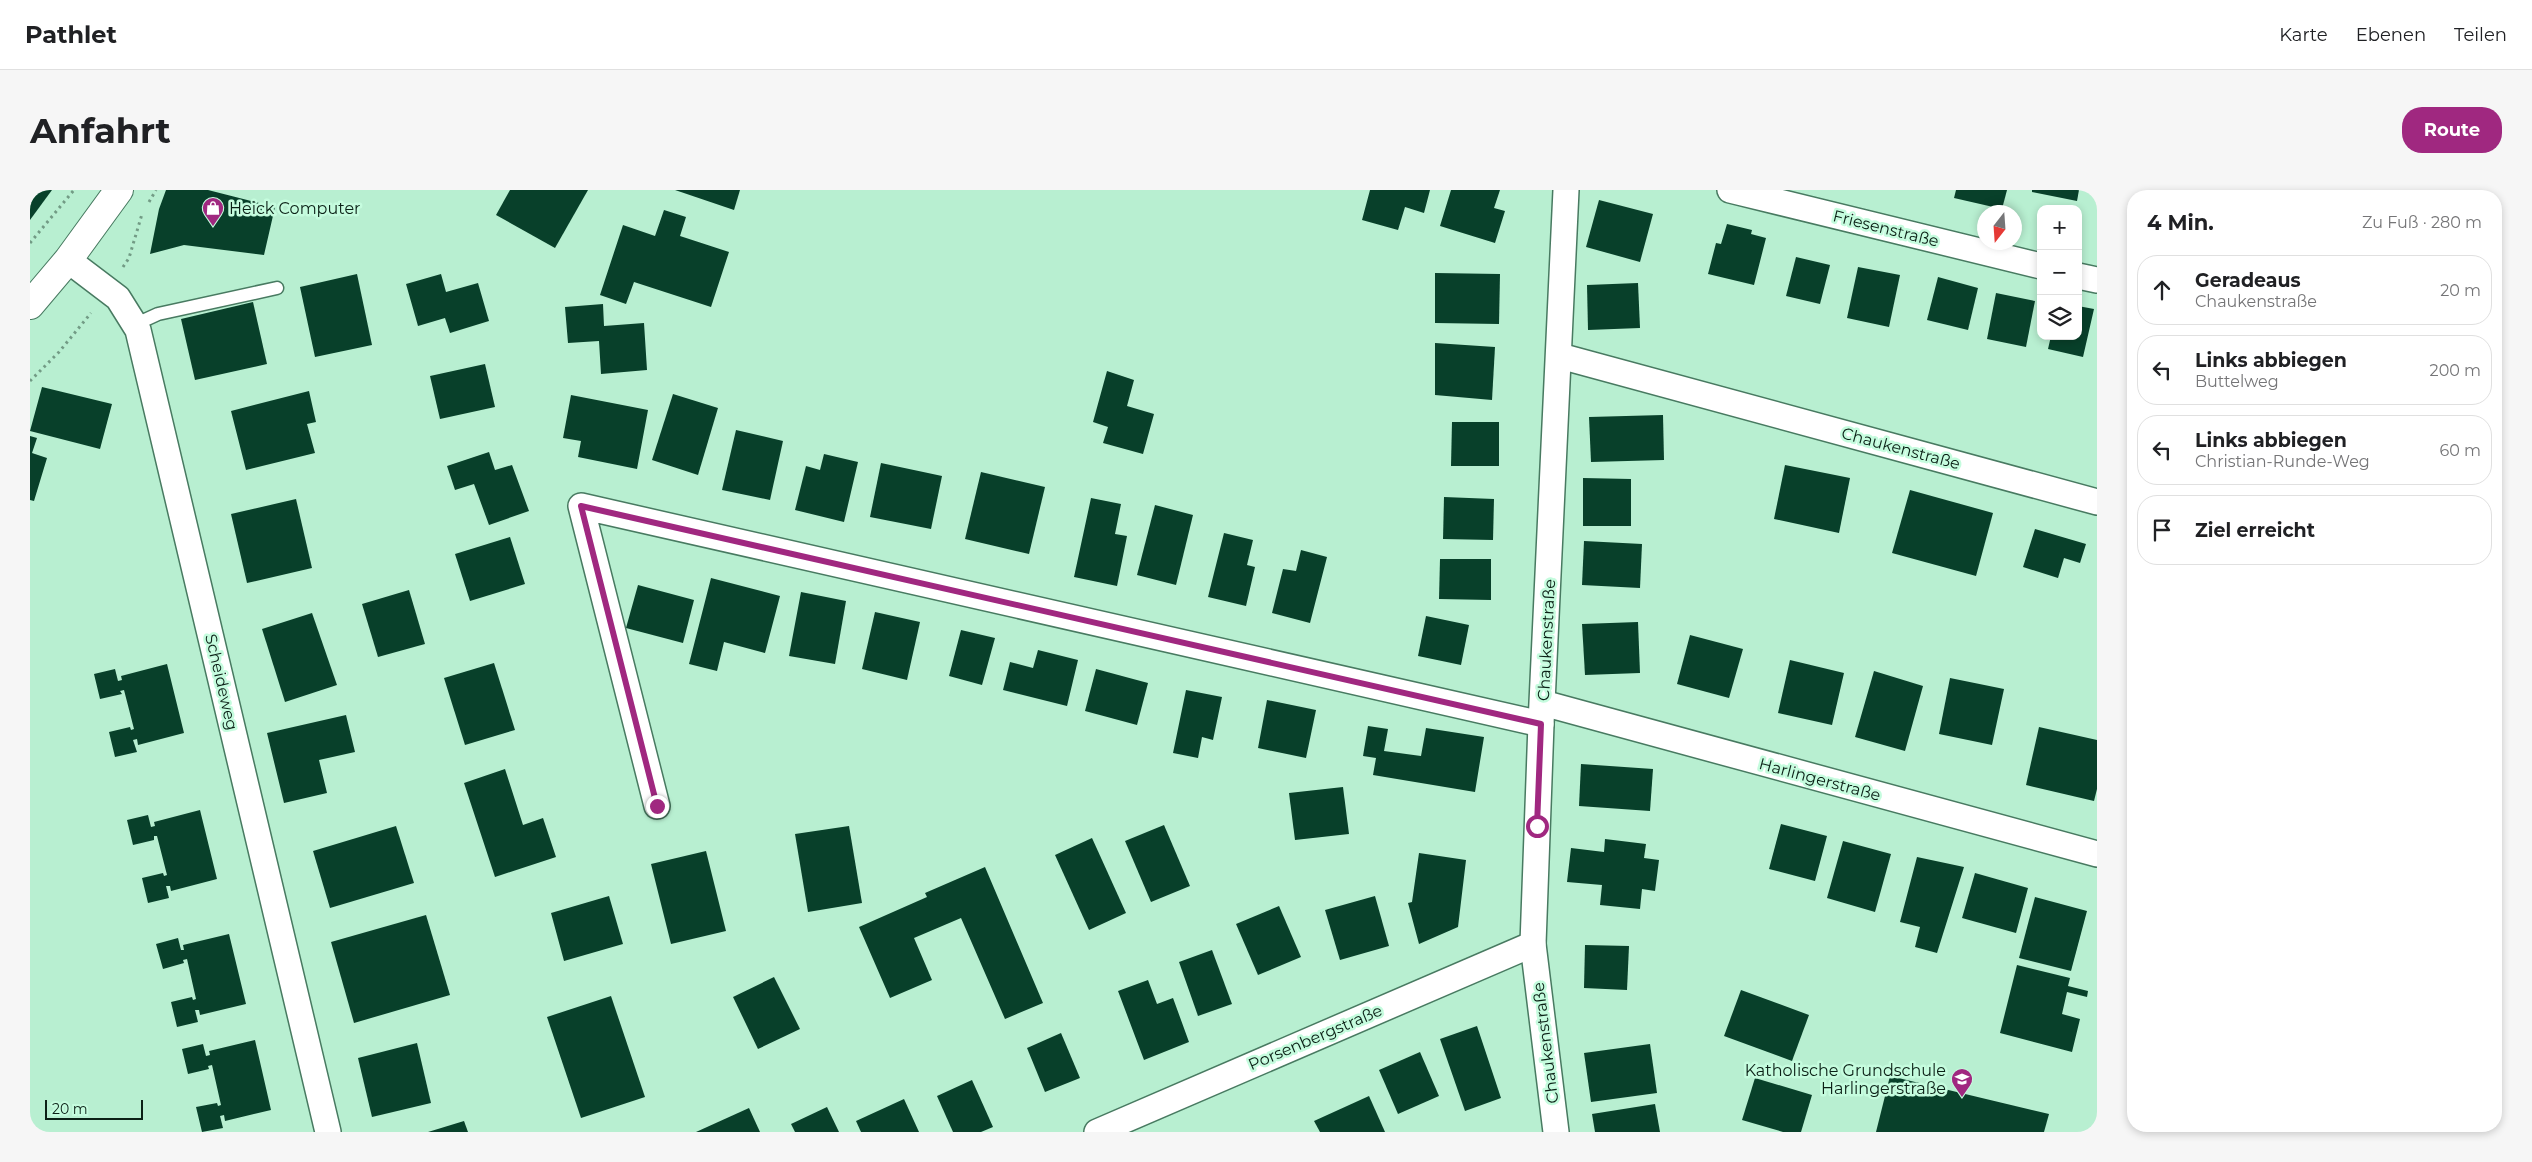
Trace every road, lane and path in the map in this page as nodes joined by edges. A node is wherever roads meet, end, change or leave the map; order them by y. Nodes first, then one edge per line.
1 (74, 190) edge
2 (119, 190) edge
3 (1566, 190) edge
4 (1730, 190) edge
5 (30, 243) edge
6 (68, 260) junction
7 (2037, 265) edge
8 (2082, 277) edge
9 (2097, 280) edge
10 (277, 288) dead end
11 (30, 305) edge
12 (134, 325) junction
13 (1560, 356) junction
14 (2097, 502) edge
15 (1542, 714) junction
16 (657, 806) dead end
17 (2097, 854) edge
18 (1533, 944) junction
19 (328, 1132) edge
20 (1097, 1132) edge
21 (1556, 1132) edge

1 - 5 path
2 - 6 street
3 - 13 street, Chaukenstraße
4 - 7 street, Friesenstraße
6 - 11 street
6 - 12 street, Scheideweg
8 - 9 street
10 - 12 lane
12 - 19 street, Scheideweg
13 - 14 street, Chaukenstraße
13 - 15 street, Chaukenstraße
15 - 16 street, Harlingerstraße
15 - 17 street, Harlingerstraße
15 - 18 street, Chaukenstraße
18 - 20 street, Porsenbergstraße
18 - 21 street, Chaukenstraße

